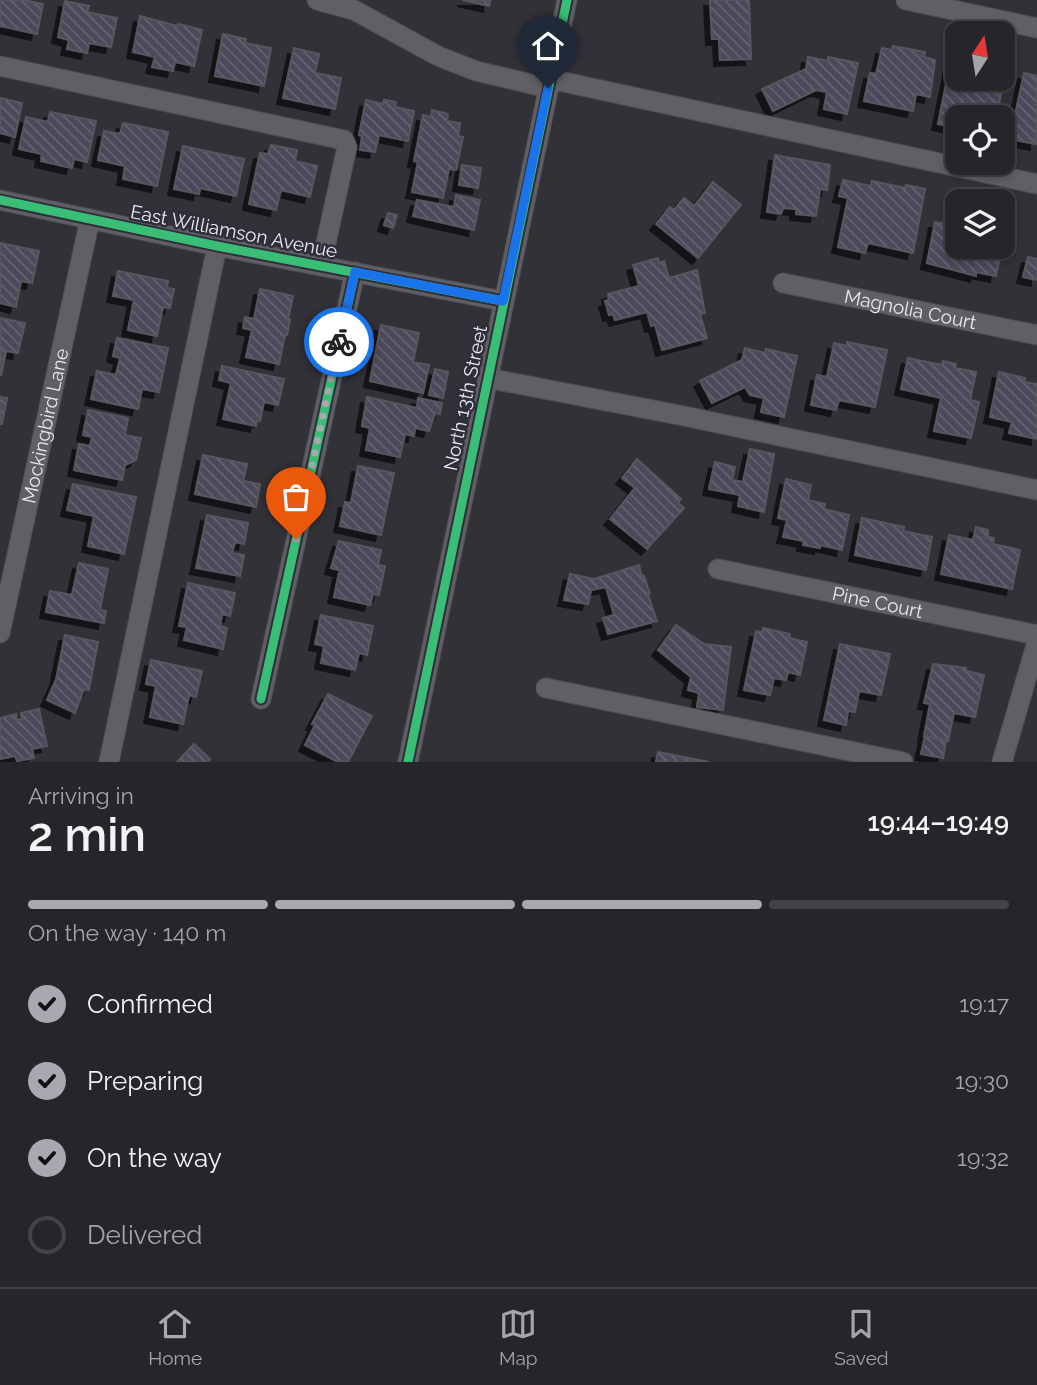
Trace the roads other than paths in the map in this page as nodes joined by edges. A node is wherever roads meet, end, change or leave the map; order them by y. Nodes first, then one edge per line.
1 (317, 0) edge
2 (567, 0) edge
3 (905, 0) edge
4 (1037, 28) edge
5 (0, 66) edge
6 (549, 84) junction
7 (1037, 184) edge
8 (0, 200) edge
9 (90, 219) junction
10 (217, 246) junction
11 (321, 266) junction
12 (355, 272) junction
13 (783, 283) dead end
14 (503, 301) junction
15 (1037, 335) edge
16 (487, 378) junction
17 (1037, 490) edge
18 (718, 569) dead end
19 (0, 633) edge
20 (1037, 635) edge
21 (1037, 642) edge
22 (547, 688) dead end
23 (261, 699) dead end
24 (109, 762) edge
25 (408, 762) edge
26 (904, 762) edge
27 (1002, 762) edge

1 - 6 street
2 - 6 street, North 13th Street
3 - 4 street
5 - 11 street
6 - 7 street
6 - 14 street, North 13th Street
8 - 9 street, East Williamson Avenue
9 - 10 street, East Williamson Avenue
9 - 19 street, Mockingbird Lane
10 - 11 street, East Williamson Avenue
10 - 24 street
11 - 12 street, East Williamson Avenue
12 - 14 street, East Williamson Avenue
12 - 23 street
13 - 15 street, Magnolia Court
14 - 16 street, North 13th Street
16 - 17 street
16 - 25 street, North 13th Street
18 - 20 street, Pine Court
21 - 27 street
22 - 26 street

